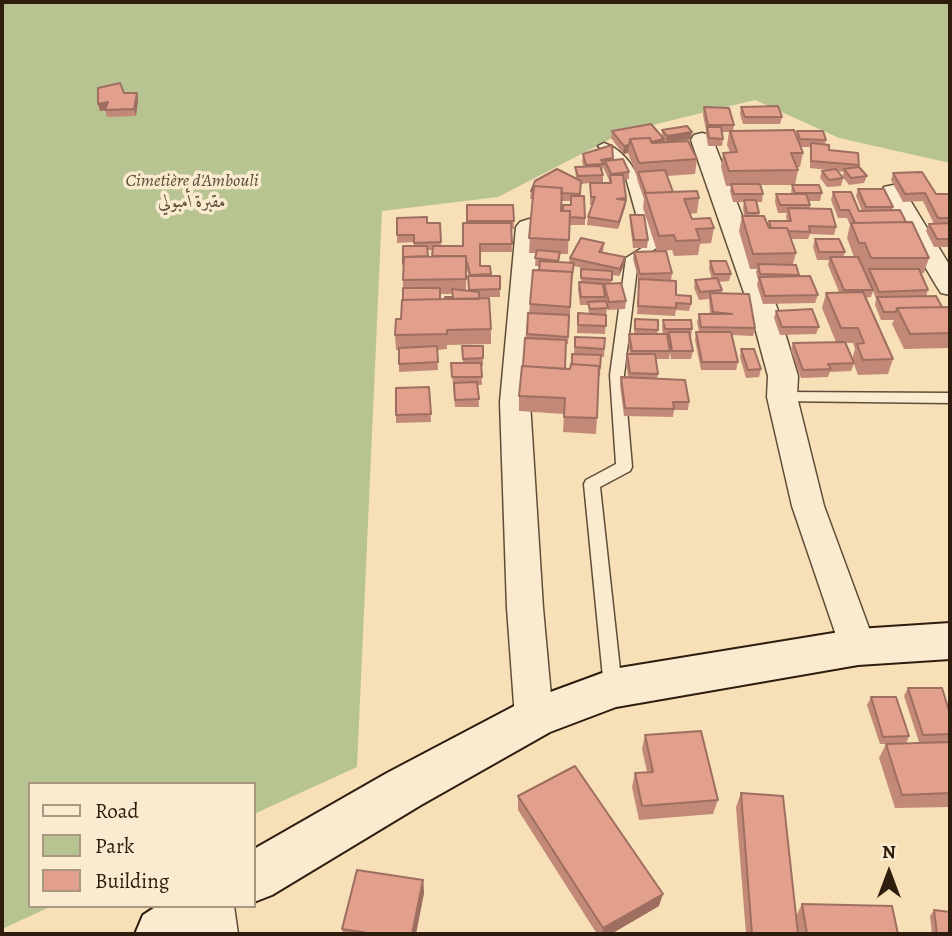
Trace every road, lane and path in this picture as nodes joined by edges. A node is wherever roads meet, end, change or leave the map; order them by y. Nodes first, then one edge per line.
1 (702, 140) dead end
2 (604, 146) edge
3 (893, 192) dead end
4 (529, 227) edge
5 (950, 287) edge
6 (782, 397) junction
7 (950, 398) edge
8 (950, 641) edge
9 (858, 647) junction
10 (613, 688) junction
11 (534, 718) junction
12 (256, 876) edge
13 (201, 908) edge
14 (212, 908) edge
15 (162, 934) edge
16 (216, 934) edge

1 - 6 street
2 - 10 lane
3 - 5 street
4 - 11 street
6 - 7 lane
6 - 9 street
8 - 9 street
9 - 10 street
10 - 11 street
11 - 12 street
13 - 15 street
14 - 16 street

